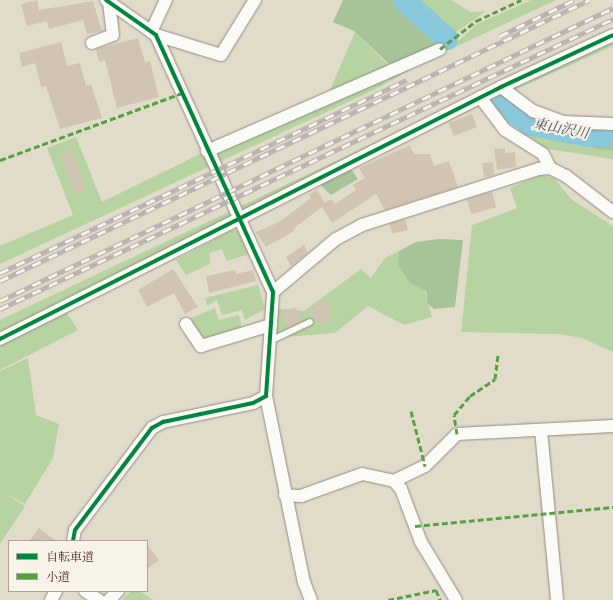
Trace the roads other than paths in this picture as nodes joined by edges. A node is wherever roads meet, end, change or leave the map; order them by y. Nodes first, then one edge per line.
1 (166, 0) edge
2 (255, 0) edge
3 (107, 1) edge
4 (154, 33) junction
5 (613, 34) edge
6 (92, 43) dead end
7 (440, 49) dead end
8 (501, 86) junction
9 (480, 97) junction
10 (613, 124) edge
11 (207, 151) junction
12 (550, 168) junction
13 (613, 212) edge
14 (240, 217) junction
15 (273, 292) junction
16 (310, 322) dead end
17 (186, 324) dead end
18 (271, 325) junction
19 (0, 340) edge
20 (270, 341) junction
21 (266, 396) junction
22 (613, 426) edge
23 (541, 430) junction
24 (394, 481) junction
25 (285, 495) junction
26 (73, 540) edge
27 (86, 592) edge
28 (117, 592) edge
29 (98, 600) edge
30 (109, 600) edge
31 (311, 600) edge
32 (456, 600) edge
33 (557, 600) edge

1 - 4 street
2 - 4 street
3 - 4 street
3 - 6 street
4 - 11 street
5 - 8 street
7 - 11 street
8 - 9 street
8 - 10 street
9 - 12 street
9 - 14 street
11 - 14 street
12 - 13 street
12 - 15 street
14 - 15 street
14 - 19 street
15 - 18 street
16 - 20 lane
17 - 18 street
18 - 20 street
20 - 21 street
21 - 25 street
21 - 26 street
22 - 23 street
23 - 24 street
23 - 33 street
24 - 25 street
24 - 32 street
25 - 31 street
27 - 29 street
28 - 30 street

